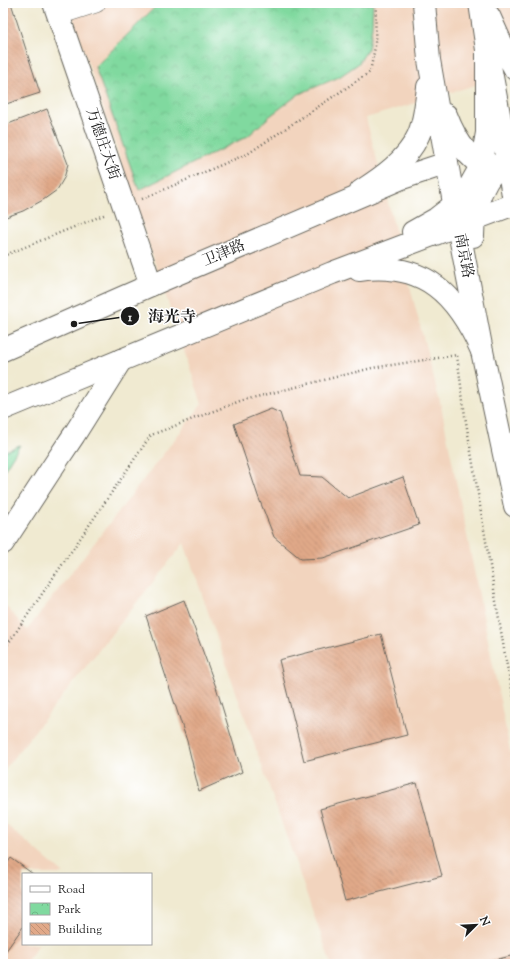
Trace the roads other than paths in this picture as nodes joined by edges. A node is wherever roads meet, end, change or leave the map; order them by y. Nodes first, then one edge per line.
1 (96, 3) edge
2 (424, 3) edge
3 (480, 3) edge
4 (484, 3) edge
5 (56, 9) edge
6 (429, 60) junction
7 (515, 69) edge
8 (499, 158) edge
9 (448, 163) junction
10 (339, 205) junction
11 (454, 205) junction
12 (515, 205) edge
13 (465, 223) junction
14 (332, 273) junction
15 (151, 285) junction
16 (3, 350) edge
17 (482, 351) junction
18 (120, 360) junction
19 (3, 409) edge
20 (515, 506) edge
21 (3, 543) edge

1 - 5 street
2 - 6 main road, 南京路
3 - 8 main road
4 - 7 main road
5 - 15 main road, 万德庄大街
6 - 8 main road
6 - 9 main road, 南京路
6 - 10 main road
8 - 9 main road, 卫津路
8 - 11 main road
8 - 12 main road
8 - 13 main road
9 - 10 main road, 卫津路
9 - 11 main road, 南京路
10 - 15 main road, 卫津路
11 - 13 main road, 南京路
11 - 14 main road
12 - 13 main road
13 - 14 main road
13 - 17 main road, 南京路
14 - 17 main road
14 - 18 main road
15 - 16 main road, 卫津路
17 - 20 main road, 南京路
18 - 19 main road
18 - 21 main road

